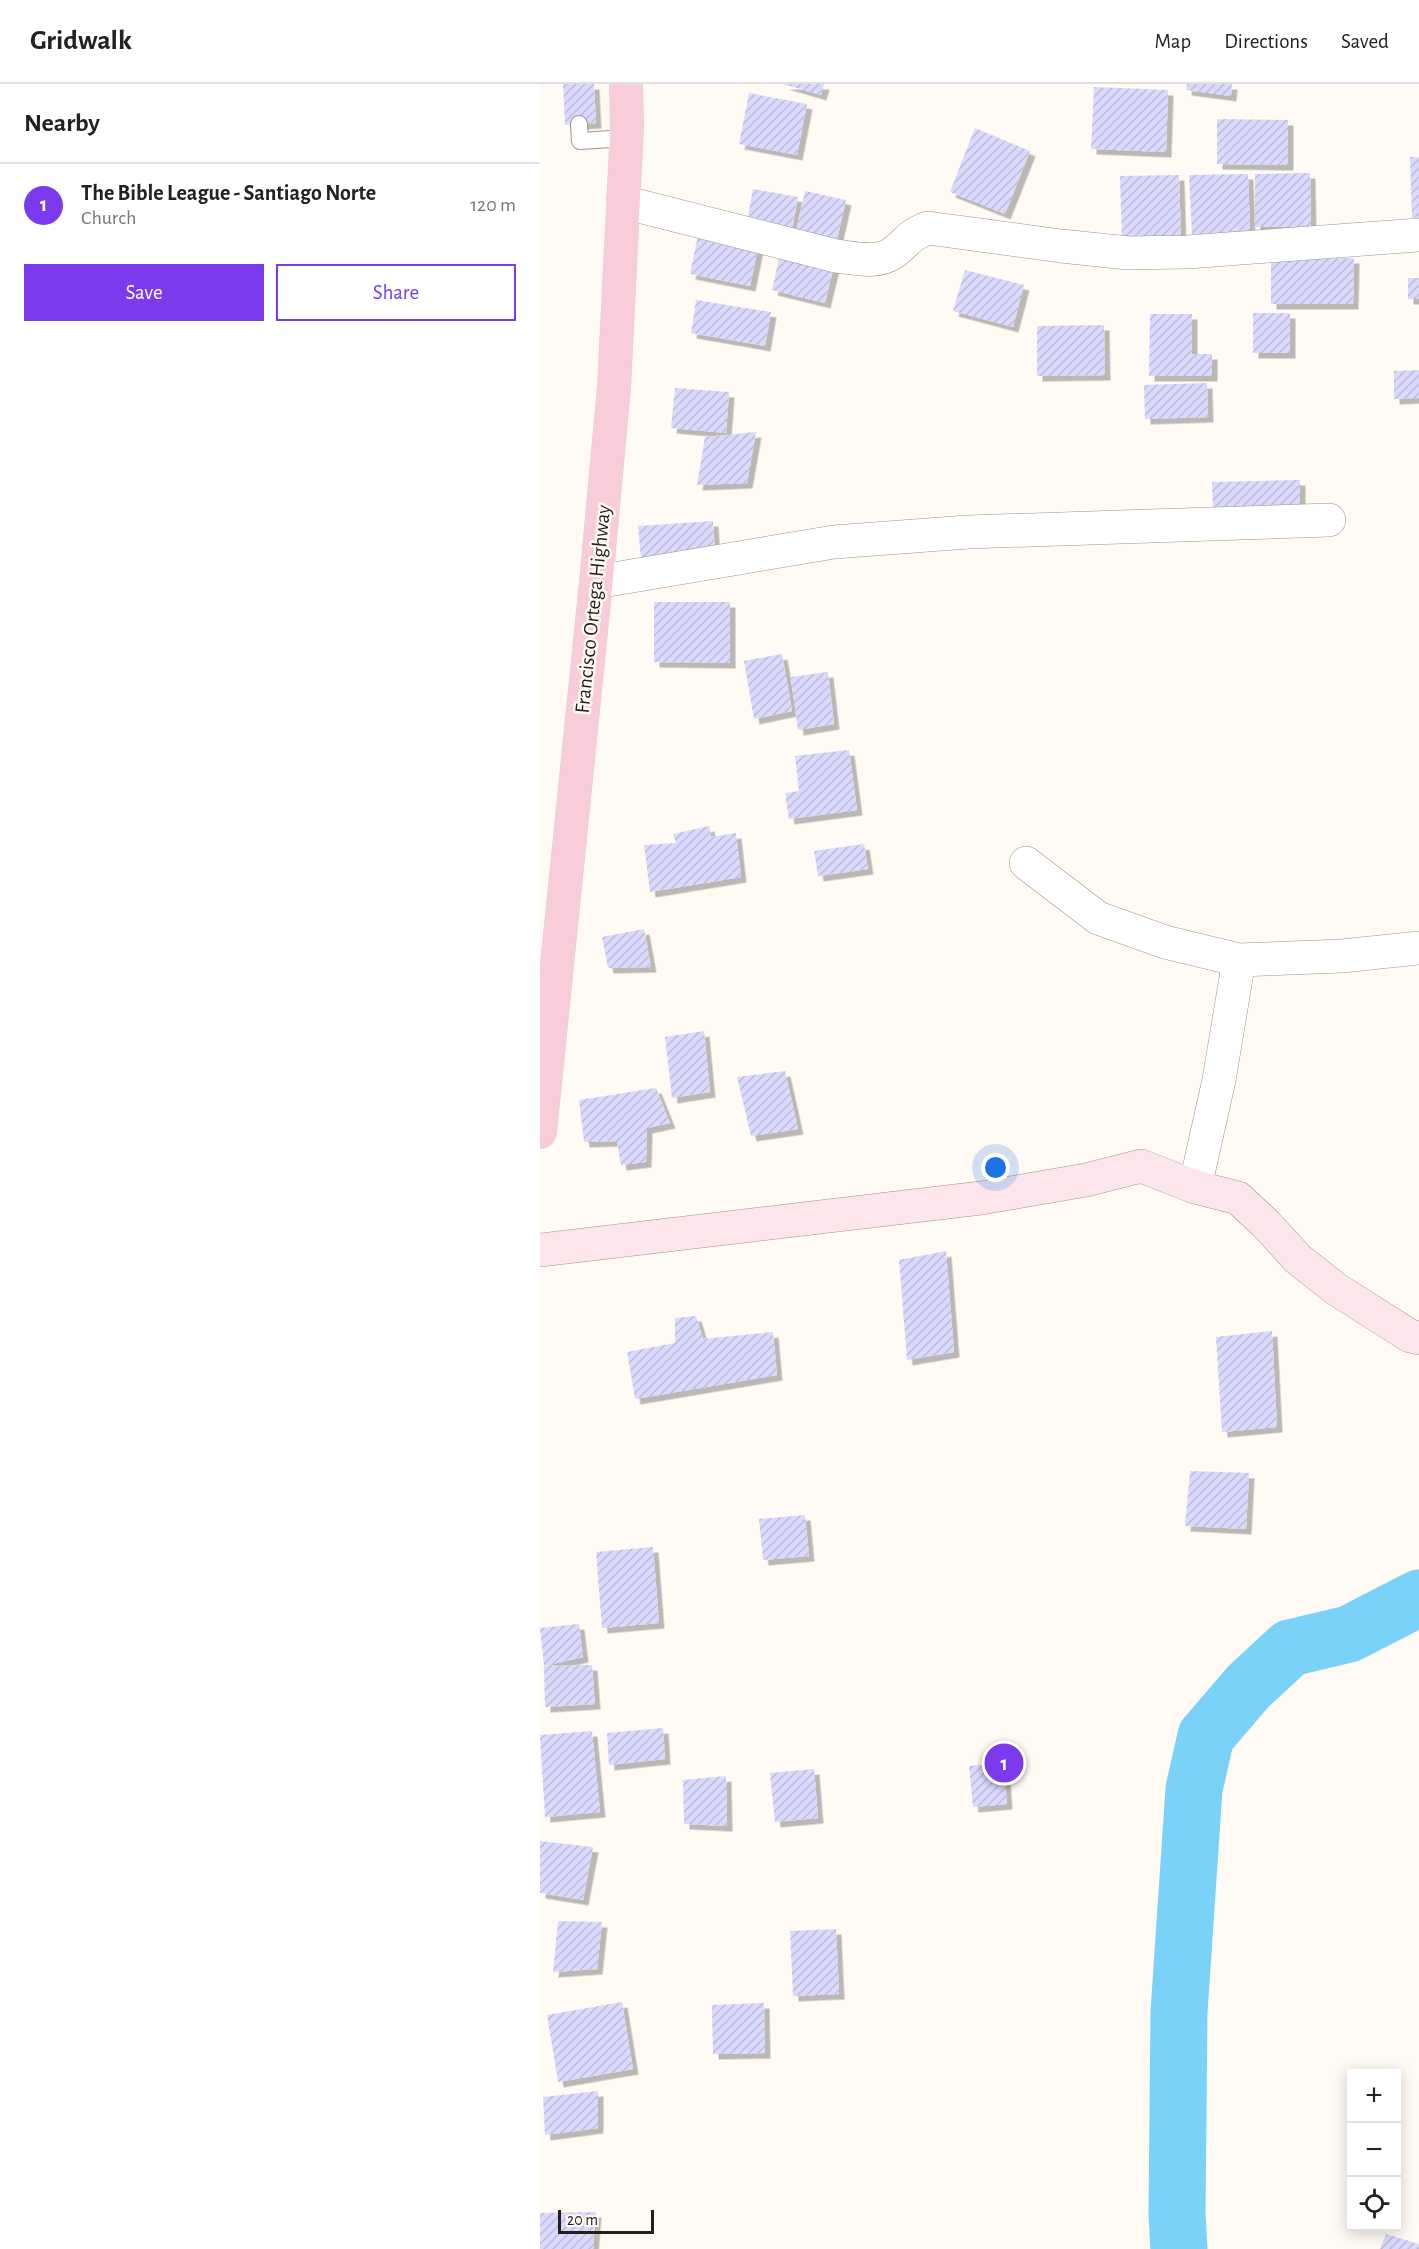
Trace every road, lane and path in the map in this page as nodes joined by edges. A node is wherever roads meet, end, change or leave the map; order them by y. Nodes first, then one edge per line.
1 (627, 84) edge
2 (579, 124) dead end
3 (627, 138) junction
4 (623, 202) junction
5 (1419, 236) edge
6 (1329, 520) dead end
7 (596, 582) junction
8 (1026, 863) dead end
9 (1419, 948) edge
10 (1239, 960) junction
11 (540, 1132) edge
12 (1195, 1187) junction
13 (540, 1250) edge
14 (1419, 1338) edge

1 - 3 main road, Francisco Ortega Highway
2 - 3 lane
3 - 4 main road, Francisco Ortega Highway
4 - 5 street
4 - 7 main road, Francisco Ortega Highway
6 - 7 street
7 - 11 main road, Francisco Ortega Highway
8 - 10 street
9 - 10 street
10 - 12 street
12 - 13 street
12 - 14 street

